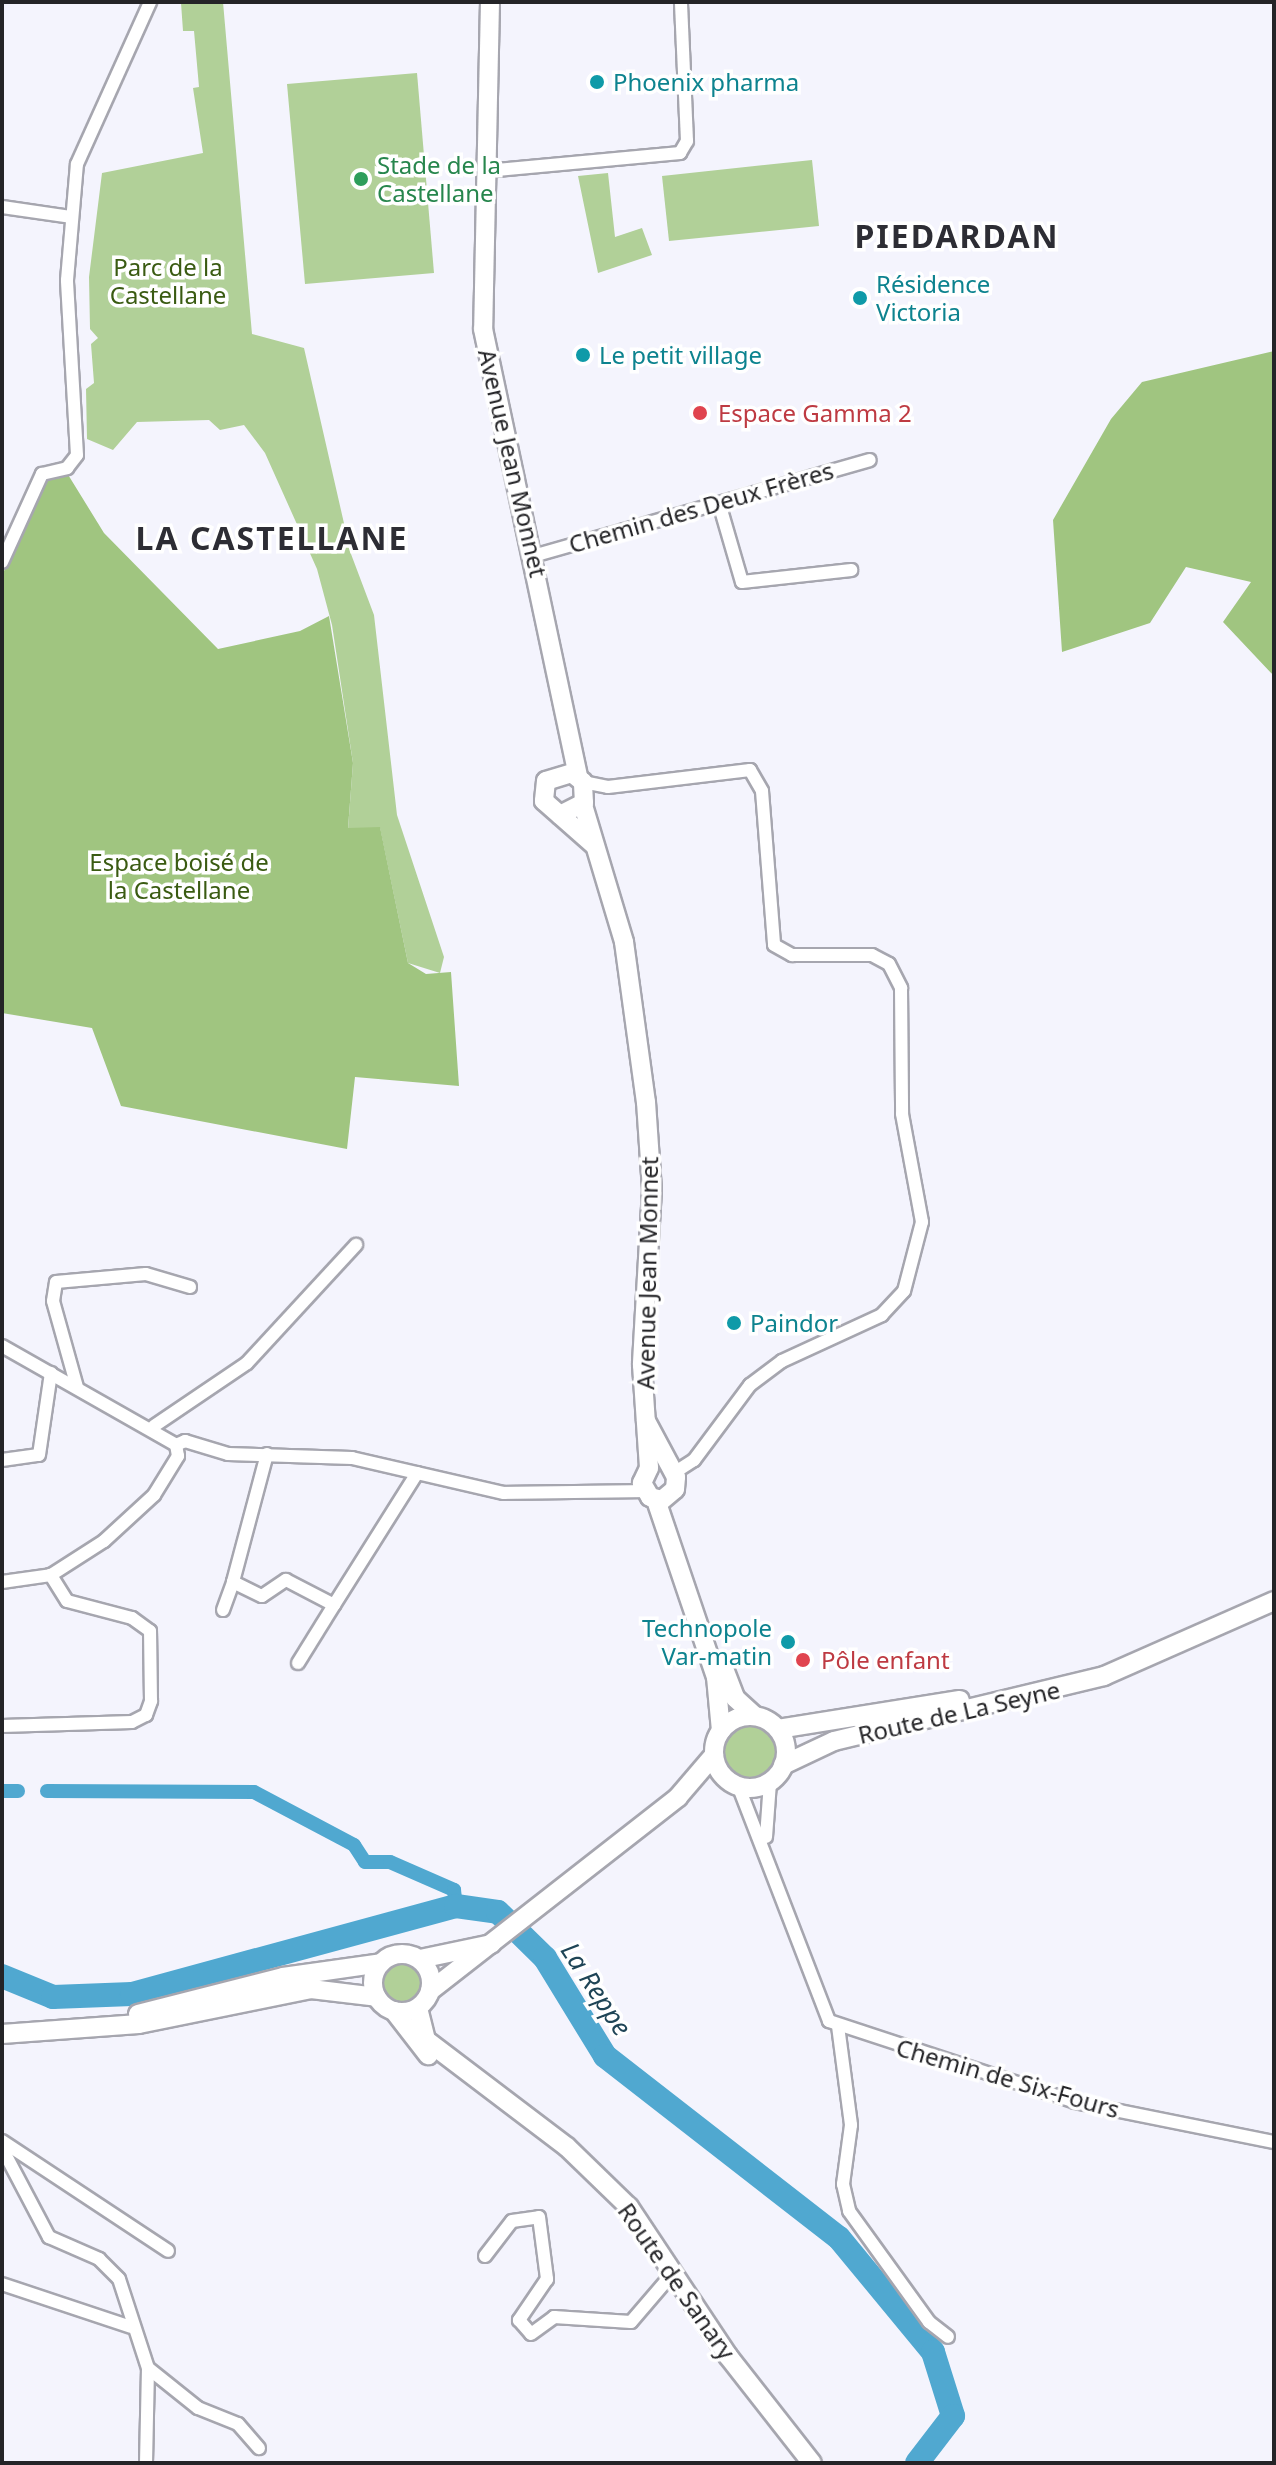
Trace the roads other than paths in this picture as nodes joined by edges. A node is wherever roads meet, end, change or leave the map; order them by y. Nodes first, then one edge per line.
1 (150, 2) edge
2 (490, 2) edge
3 (681, 2) edge
4 (486, 171) junction
5 (2, 207) edge
6 (71, 217) junction
7 (870, 460) dead end
8 (719, 503) junction
9 (533, 556) junction
10 (2, 562) edge
11 (851, 570) dead end
12 (572, 729) junction
13 (558, 772) junction
14 (581, 779) junction
15 (608, 787) junction
16 (584, 804) junction
17 (560, 815) junction
18 (593, 844) junction
19 (356, 1245) dead end
20 (190, 1287) dead end
21 (2, 1346) edge
22 (51, 1373) junction
23 (77, 1387) junction
24 (154, 1426) junction
25 (183, 1449) junction
26 (267, 1454) junction
27 (2, 1460) edge
28 (662, 1469) junction
29 (417, 1473) junction
30 (657, 1495) junction
31 (51, 1575) junction
32 (2, 1582) edge
33 (233, 1582) junction
34 (1274, 1601) edge
35 (334, 1605) junction
36 (223, 1610) dead end
37 (1137, 1660) junction
38 (298, 1663) dead end
39 (755, 1716) junction
40 (2, 1726) edge
41 (778, 1729) junction
42 (721, 1731) junction
43 (714, 1755) junction
44 (783, 1765) junction
45 (733, 1782) junction
46 (770, 1782) junction
47 (678, 1797) junction
48 (766, 1844) junction
49 (497, 1941) junction
50 (420, 1959) junction
51 (381, 1963) junction
52 (430, 1991) junction
53 (377, 1997) junction
54 (418, 2008) junction
55 (394, 2011) junction
56 (834, 2024) junction
57 (68, 2032) junction
58 (2, 2034) edge
59 (524, 2117) junction
60 (2, 2141) edge
61 (1274, 2142) edge
62 (2, 2148) edge
63 (168, 2251) dead end
64 (485, 2256) dead end
65 (673, 2273) junction
66 (2, 2284) edge
67 (131, 2327) junction
68 (948, 2337) dead end
69 (148, 2368) junction
70 (259, 2448) dead end
71 (146, 2463) edge
72 (812, 2463) edge

1 - 6 street
2 - 4 main road, Avenue Jean Monnet
3 - 4 street
4 - 9 main road, Avenue Jean Monnet
5 - 6 street
6 - 10 street
7 - 8 street, Chemin des Deux Frères
8 - 9 street, Chemin des Deux Frères
8 - 11 street
9 - 12 main road, Avenue Jean Monnet
12 - 13 main road
12 - 14 main road, Avenue Jean Monnet
13 - 14 main road
13 - 17 main road
14 - 15 street
14 - 16 main road
15 - 16 street
15 - 28 street
16 - 17 main road
16 - 18 main road, Avenue Jean Monnet
17 - 18 main road
18 - 28 main road, Avenue Jean Monnet
19 - 24 street
20 - 23 street
21 - 22 street
22 - 23 street
22 - 27 street
23 - 24 street
24 - 25 street
25 - 26 street
25 - 31 street
26 - 29 street
26 - 33 street
28 - 30 main road, Avenue Jean Monnet
28 - 30 main road, Avenue Jean Monnet
29 - 30 street
29 - 35 street
30 - 39 main road, Avenue Jean Monnet
30 - 42 main road, Avenue Jean Monnet
31 - 32 street
31 - 40 street
33 - 35 street
33 - 36 street
34 - 37 main road, Route de La Seyne
35 - 38 street
37 - 41 main road, Route de La Seyne
37 - 44 main road, Route de La Seyne
39 - 41 main road
39 - 42 main road
41 - 44 main road
42 - 43 main road
43 - 45 main road
43 - 47 main road
44 - 46 main road
45 - 46 main road
45 - 47 main road
45 - 48 street
46 - 48 street
47 - 49 main road
48 - 56 street
49 - 50 main road
49 - 52 main road
50 - 51 main road
50 - 52 main road
51 - 53 main road
51 - 57 main road
52 - 54 main road
53 - 55 main road
53 - 57 main road
54 - 55 main road
54 - 59 main road, Route de Sanary
55 - 59 main road, Route de Sanary
56 - 61 street, Chemin de Six-Fours
56 - 68 street
57 - 58 main road
59 - 65 main road, Route de Sanary
60 - 63 street
62 - 67 street
64 - 65 street
65 - 72 main road, Route de Sanary
66 - 67 street
67 - 69 street
69 - 70 street
69 - 71 street

